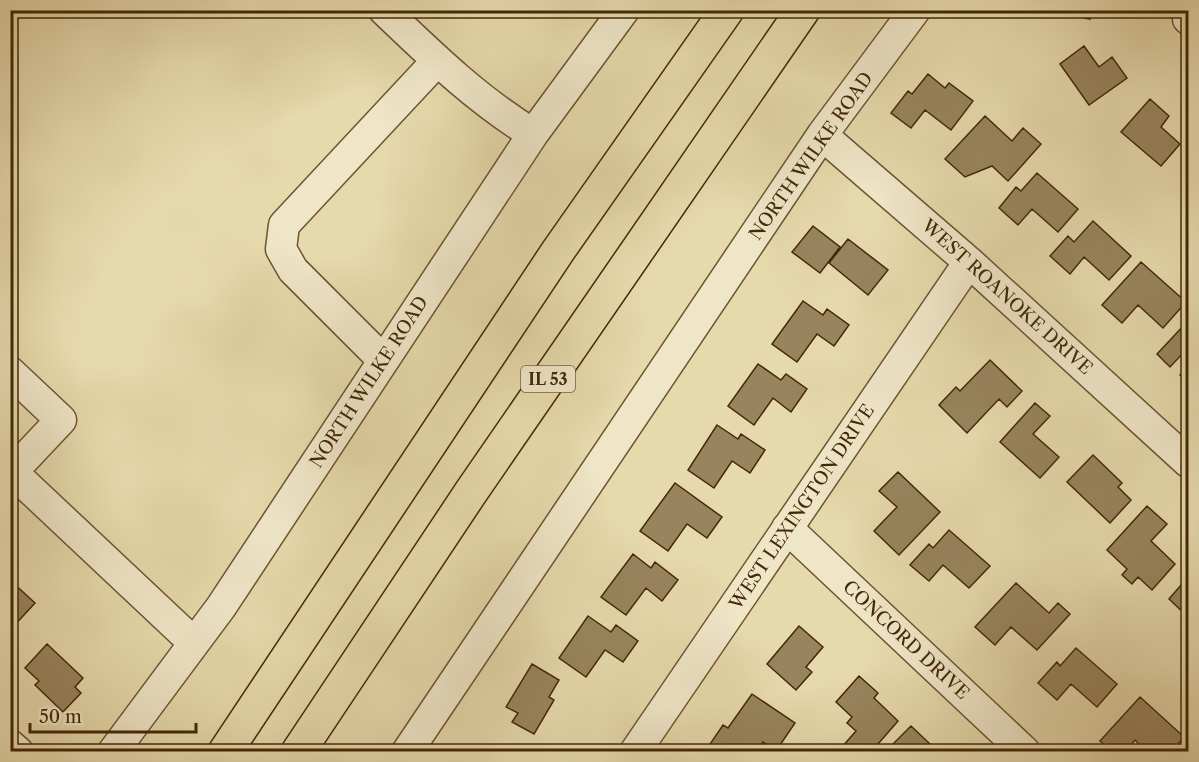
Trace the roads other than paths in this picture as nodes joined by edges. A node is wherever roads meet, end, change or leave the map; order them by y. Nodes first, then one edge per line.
1 (384, 10) edge
2 (624, 10) edge
3 (727, 10) edge
4 (803, 10) edge
5 (915, 10) edge
6 (437, 61) junction
7 (533, 134) junction
8 (822, 135) junction
9 (969, 262) junction
10 (383, 360) junction
11 (10, 372) edge
12 (1188, 462) edge
13 (11, 471) edge
14 (788, 528) junction
15 (194, 643) junction
16 (10, 745) edge
17 (18, 752) edge
18 (113, 752) edge
19 (225, 752) edge
20 (298, 752) edge
21 (407, 752) edge
22 (635, 752) edge
23 (1025, 752) edge

1 - 6 street
2 - 7 street, NORTH WILKE ROAD
3 - 19 highway
4 - 20 highway, IL 53
5 - 8 street, NORTH WILKE ROAD
6 - 7 street
6 - 10 street
7 - 10 street, NORTH WILKE ROAD
8 - 9 street, WEST ROANOKE DRIVE
8 - 21 street, NORTH WILKE ROAD
9 - 12 street, WEST ROANOKE DRIVE
9 - 14 street, WEST LEXINGTON DRIVE
10 - 15 street, NORTH WILKE ROAD
11 - 13 street
13 - 15 street
14 - 22 street, WEST LEXINGTON DRIVE
14 - 23 street, CONCORD DRIVE
15 - 18 street, NORTH WILKE ROAD
16 - 17 street

